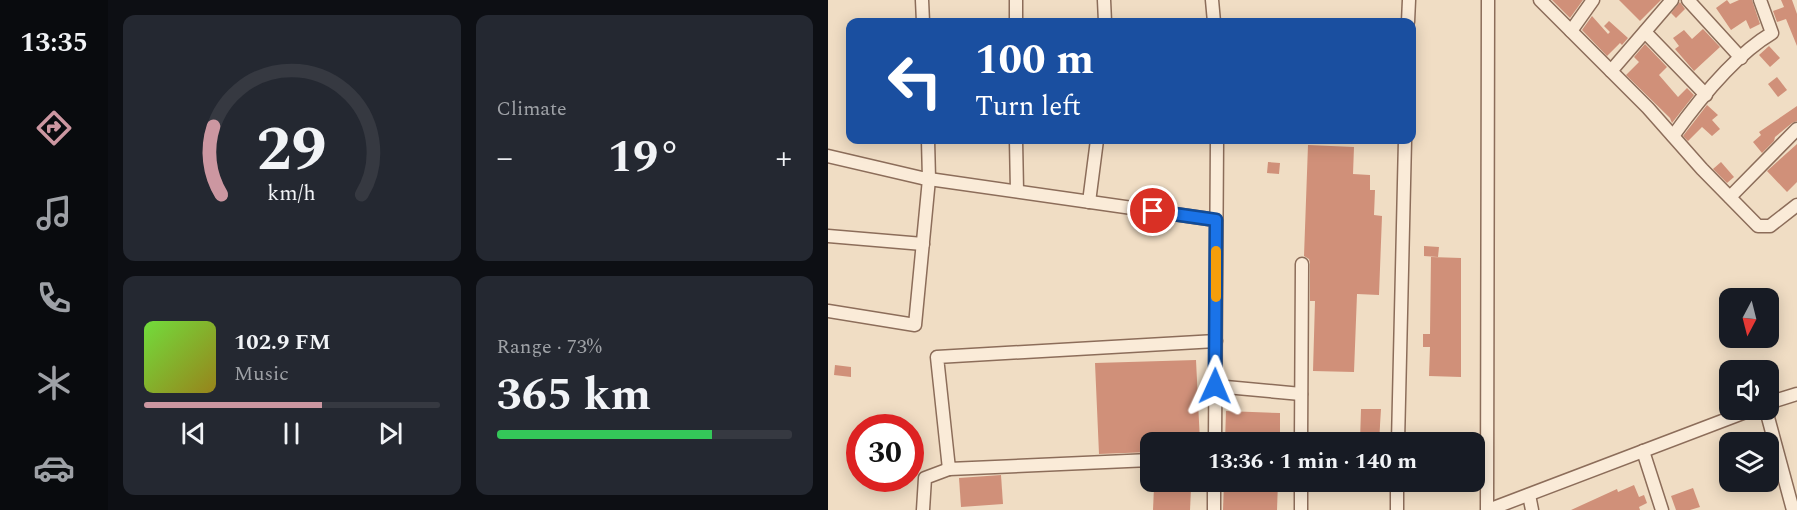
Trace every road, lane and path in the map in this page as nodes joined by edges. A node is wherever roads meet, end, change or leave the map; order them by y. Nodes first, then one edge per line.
1 (922, 0) edge
2 (1016, 0) edge
3 (1104, 0) edge
4 (1212, 0) edge
5 (1409, 0) edge
6 (1488, 0) edge
7 (1540, 0) edge
8 (1593, 0) edge
9 (1672, 0) edge
10 (1688, 0) edge
11 (1760, 0) edge
12 (923, 18) edge
13 (1016, 18) edge
14 (1105, 18) edge
15 (1214, 18) edge
16 (1408, 18) edge
17 (1571, 31) junction
18 (1645, 32) junction
19 (1741, 58) junction
20 (1611, 71) junction
21 (1706, 95) junction
22 (1797, 129) edge
23 (1673, 136) junction
24 (928, 144) edge
25 (1016, 144) edge
26 (1096, 144) edge
27 (1217, 144) edge
28 (1405, 144) edge
29 (828, 156) edge
30 (929, 179) junction
31 (1017, 191) junction
32 (1730, 197) junction
33 (1089, 202) junction
34 (1797, 205) edge
35 (1216, 220) junction
36 (828, 236) edge
37 (923, 243) junction
38 (1302, 264) dead end
39 (828, 311) edge
40 (1215, 341) junction
41 (1215, 386) junction
42 (1301, 394) junction
43 (1797, 394) edge
44 (1779, 400) edge
45 (1725, 420) edge
46 (1769, 420) edge
47 (1215, 432) edge
48 (1301, 432) edge
49 (1398, 432) edge
50 (1643, 451) junction
51 (1140, 460) edge
52 (950, 469) junction
53 (1214, 492) edge
54 (1301, 492) edge
55 (1398, 492) edge
56 (1529, 495) junction
57 (923, 510) edge
58 (1214, 510) edge
59 (1300, 510) edge
60 (1397, 510) edge
61 (1488, 510) edge
62 (1533, 510) edge
63 (1662, 510) edge
64 (1793, 510) edge

1 - 12 street
2 - 13 street
3 - 14 street
4 - 15 street
5 - 16 street
6 - 61 street
7 - 17 street
8 - 17 street
9 - 18 street
10 - 19 street
11 - 19 street
17 - 20 street
18 - 20 street
18 - 21 street
19 - 21 street
20 - 23 street
21 - 23 street
22 - 32 street
23 - 32 street
24 - 30 street
25 - 31 street
26 - 33 street
27 - 35 street
28 - 49 street
29 - 30 street
30 - 31 street
30 - 37 street
31 - 33 street
32 - 34 street
33 - 35 street
35 - 40 street
36 - 37 street
37 - 39 street
38 - 42 street
40 - 41 street
40 - 52 street
41 - 42 street
41 - 47 street
42 - 48 street
43 - 44 street
45 - 50 street
46 - 64 street
50 - 56 street
50 - 63 street
51 - 52 street
52 - 57 street
53 - 58 street
54 - 59 street
55 - 60 street
56 - 61 street
56 - 62 street

